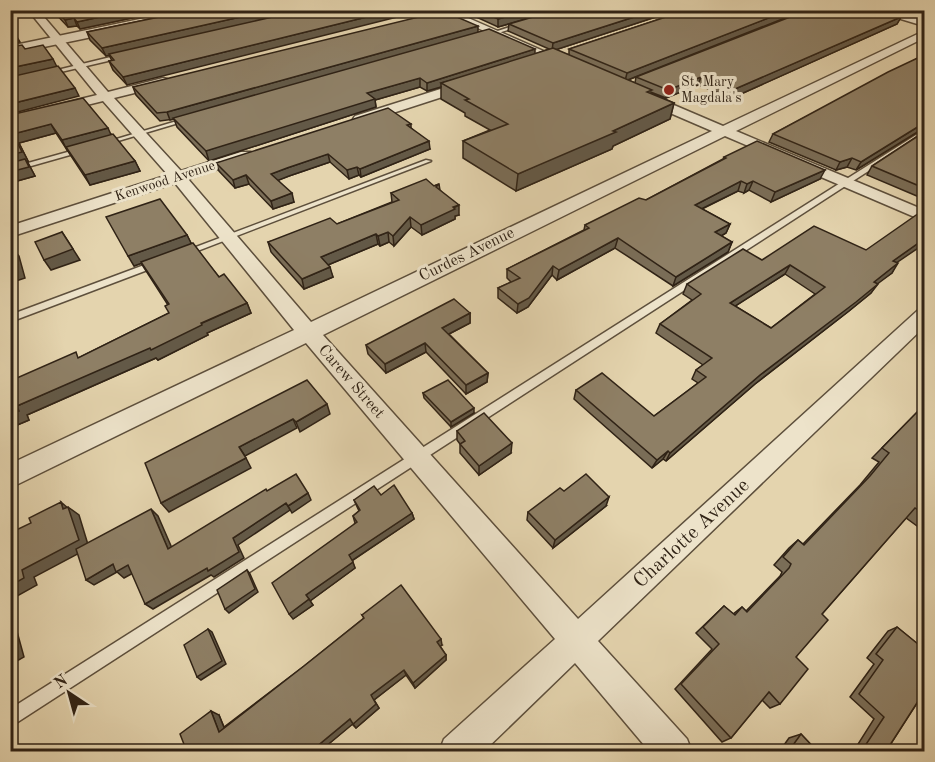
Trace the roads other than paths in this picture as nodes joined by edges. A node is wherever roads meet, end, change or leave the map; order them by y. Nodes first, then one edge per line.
1 (32, 10) edge
2 (203, 10) edge
3 (875, 10) edge
4 (445, 11) edge
5 (424, 17) edge
6 (924, 23) edge
7 (528, 24) edge
8 (494, 33) junction
9 (924, 34) edge
10 (476, 38) edge
11 (58, 40) junction
12 (10, 50) edge
13 (571, 52) edge
14 (134, 54) edge
15 (553, 57) junction
16 (533, 64) edge
17 (80, 66) junction
18 (580, 70) edge
19 (36, 76) edge
20 (487, 78) edge
21 (170, 81) edge
22 (630, 91) edge
23 (106, 97) junction
24 (195, 118) edge
25 (10, 120) edge
26 (351, 122) edge
27 (726, 132) junction
28 (924, 132) edge
29 (139, 134) junction
30 (96, 146) edge
31 (85, 149) edge
32 (260, 151) edge
33 (428, 161) dead end
34 (10, 170) edge
35 (178, 177) junction
36 (845, 183) junction
37 (924, 216) edge
38 (10, 232) edge
39 (229, 236) junction
40 (174, 257) edge
41 (163, 261) edge
42 (924, 316) edge
43 (10, 319) edge
44 (308, 332) junction
45 (417, 457) junction
46 (10, 477) edge
47 (578, 641) junction
48 (10, 718) edge
49 (457, 752) edge
50 (674, 752) edge

1 - 11 street, Carew Street
2 - 11 street
3 - 6 street
4 - 5 street
4 - 8 street
7 - 8 lane
8 - 10 lane
8 - 15 street
9 - 27 street, Curdes Avenue
11 - 12 street
11 - 17 street, Carew Street
13 - 15 street
14 - 17 lane
15 - 16 street
15 - 18 street
17 - 19 lane
17 - 23 street, Carew Street
20 - 26 street
21 - 23 street
22 - 27 street
23 - 25 street
23 - 29 street, Carew Street
24 - 29 lane
27 - 36 street
27 - 44 street, Curdes Avenue
28 - 36 lane
29 - 30 lane
29 - 35 street, Carew Street
31 - 34 lane
32 - 35 street, Kenwood Avenue
33 - 39 lane
35 - 38 street, Kenwood Avenue
35 - 39 street, Carew Street
36 - 37 street
36 - 45 lane
39 - 40 lane
39 - 44 street, Carew Street
41 - 43 lane
42 - 47 street, Charlotte Avenue
44 - 45 street, Carew Street
44 - 46 street, Curdes Avenue
45 - 47 street, Carew Street
45 - 48 lane
47 - 49 street, Charlotte Avenue
47 - 50 street, Carew Street

